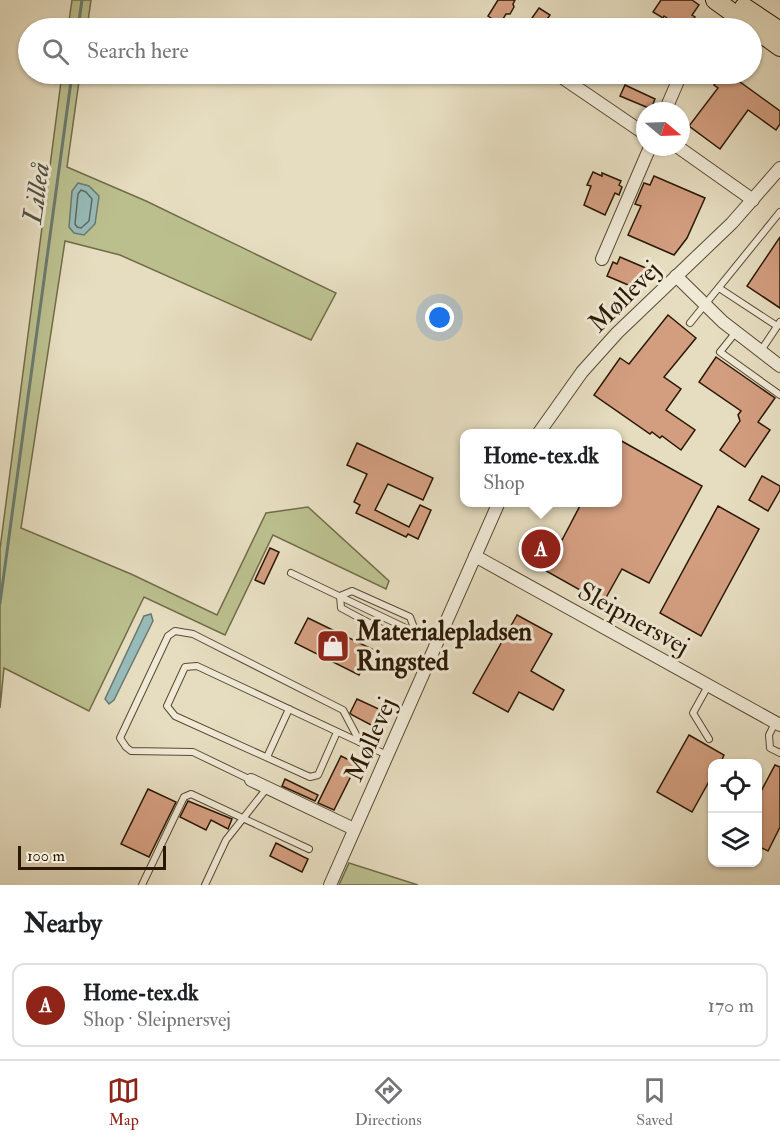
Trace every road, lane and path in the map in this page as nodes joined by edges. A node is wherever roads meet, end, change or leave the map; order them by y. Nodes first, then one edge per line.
1 (715, 0) edge
2 (732, 0) edge
3 (740, 18) edge
4 (760, 18) edge
5 (762, 19) edge
6 (780, 31) edge
7 (762, 34) edge
8 (780, 47) edge
9 (572, 84) edge
10 (677, 84) edge
11 (669, 102) edge
12 (636, 128) edge
13 (690, 155) edge
14 (646, 156) edge
15 (780, 168) edge
16 (753, 200) junction
17 (780, 212) edge
18 (602, 259) dead end
19 (676, 276) junction
20 (719, 288) junction
21 (706, 305) junction
22 (690, 323) dead end
23 (779, 324) edge
24 (736, 332) junction
25 (760, 352) junction
26 (780, 366) edge
27 (780, 395) edge
28 (542, 429) edge
29 (497, 507) edge
30 (475, 556) junction
31 (291, 573) dead end
32 (340, 596) junction
33 (416, 633) junction
34 (437, 643) junction
35 (709, 685) junction
36 (289, 709) junction
37 (778, 723) edge
38 (337, 732) junction
39 (709, 739) dead end
40 (360, 742) junction
41 (780, 753) edge
42 (387, 755) junction
43 (267, 758) junction
44 (252, 780) joint
45 (267, 788) junction
46 (243, 818) junction
47 (354, 829) junction
48 (309, 849) dead end
49 (142, 885) edge
50 (205, 885) edge
51 (330, 885) edge

1 - 3 main road
2 - 4 main road
5 - 6 main road
7 - 8 main road
9 - 12 street
10 - 11 street
13 - 16 street
14 - 18 street, Møllevej
15 - 16 street, Møllevej
16 - 19 street, Møllevej
17 - 20 lane
19 - 21 street
19 - 28 street, Møllevej
20 - 21 lane
20 - 23 lane
21 - 22 lane
21 - 24 street
23 - 25 lane
24 - 25 street
24 - 27 lane
25 - 26 street
29 - 30 street, Møllevej
30 - 34 street, Møllevej
30 - 35 street, Sleipnersvej
31 - 32 lane
32 - 33 lane
32 - 33 lane
32 - 33 lane
33 - 34 lane
34 - 42 street, Møllevej
35 - 37 street, Sleipnersvej
35 - 39 lane, Sleipnersvej
36 - 38 lane
36 - 43 lane
36 - 43 lane
37 - 41 lane, Sleipnersvej
38 - 40 lane
38 - 43 lane
40 - 42 lane
40 - 44 lane
42 - 47 street, Møllevej
44 - 45 street
45 - 46 lane
45 - 47 street
46 - 48 lane
46 - 49 lane
46 - 50 lane
47 - 51 street, Møllevej

